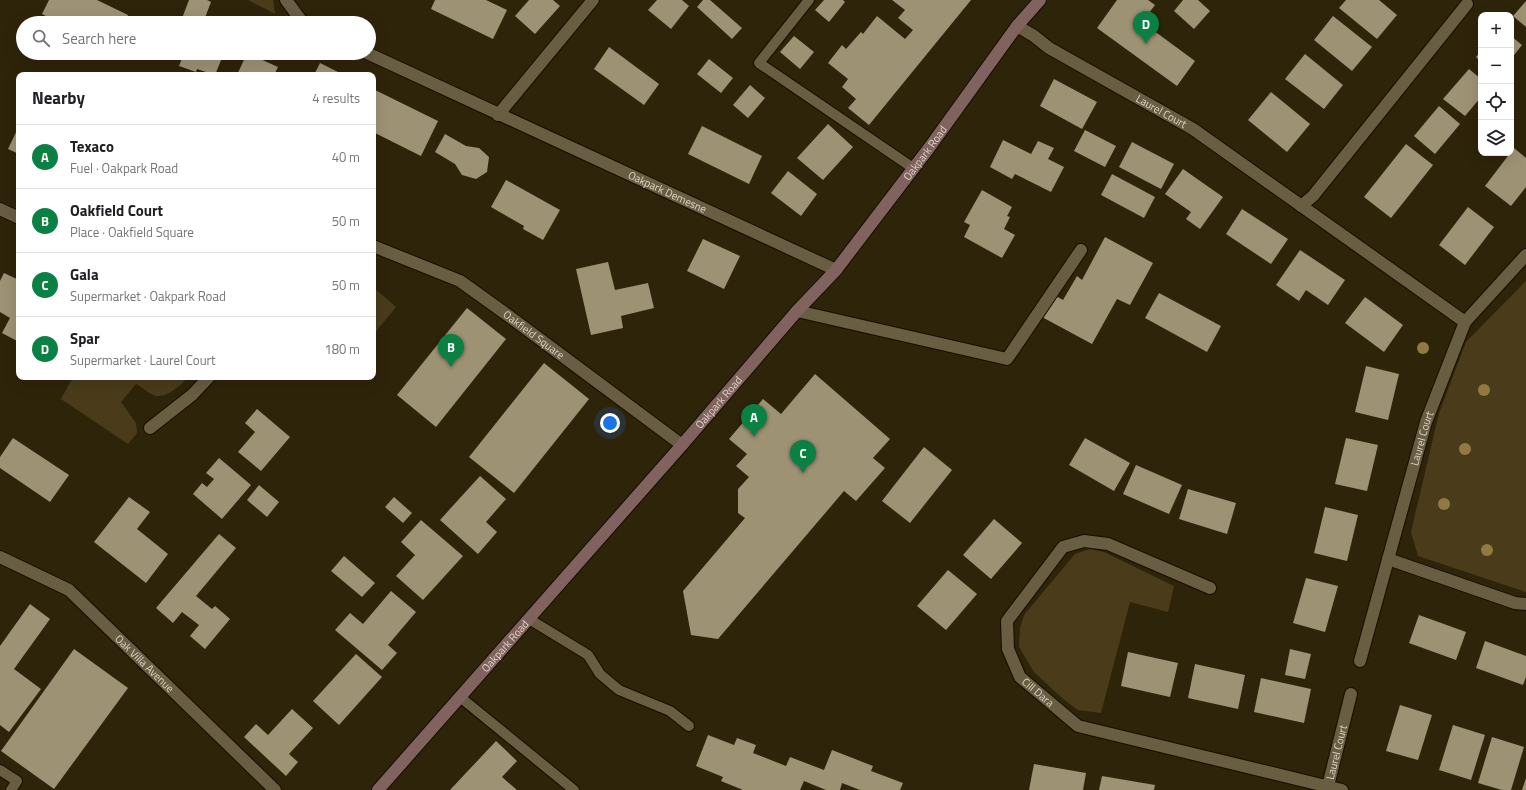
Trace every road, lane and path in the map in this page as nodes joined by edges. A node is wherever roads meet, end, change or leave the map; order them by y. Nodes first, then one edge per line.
1 (593, 0) edge
2 (809, 0) edge
3 (1040, 0) edge
4 (287, 1) edge
5 (1467, 4) dead end
6 (298, 16) edge
7 (1017, 26) junction
8 (376, 58) edge
9 (498, 115) junction
10 (913, 168) junction
11 (1301, 206) junction
12 (0, 209) edge
13 (16, 217) edge
14 (376, 247) edge
15 (1081, 250) dead end
16 (1526, 255) edge
17 (836, 270) junction
18 (797, 311) junction
19 (1465, 322) junction
20 (206, 380) edge
21 (150, 428) dead end
22 (682, 445) junction
23 (0, 557) edge
24 (1388, 559) junction
25 (1210, 588) dead end
26 (1526, 604) edge
27 (529, 619) junction
28 (1360, 661) dead end
29 (1351, 694) dead end
30 (460, 697) junction
31 (689, 726) dead end
32 (0, 770) edge
33 (1327, 789) edge
34 (11, 790) edge
35 (275, 790) edge
36 (378, 790) edge
37 (574, 790) edge
38 (1342, 790) edge

1 - 9 street
2 - 10 lane
3 - 7 main road, Oakpark Road
4 - 6 street
5 - 11 street
7 - 10 main road, Oakpark Road
7 - 11 street, Laurel Court
8 - 9 street, Oakpark Demesne
9 - 17 street, Oakpark Demesne
10 - 17 main road, Oakpark Road
11 - 19 street, Laurel Court
12 - 13 street
14 - 22 street, Oakfield Square
15 - 18 street
16 - 19 street, Laurel Court
17 - 18 main road, Oakpark Road
18 - 22 main road, Oakpark Road
19 - 24 street, Laurel Court
20 - 21 street
22 - 27 main road, Oakpark Road
23 - 35 street, Oak Villa Avenue
24 - 26 street
24 - 28 street, Laurel Court
25 - 33 street, Cill Dara
27 - 30 main road, Oakpark Road
27 - 31 lane
29 - 33 street, Laurel Court
30 - 36 main road, Oakpark Road
30 - 37 lane
32 - 34 lane
33 - 38 street, Laurel Court

